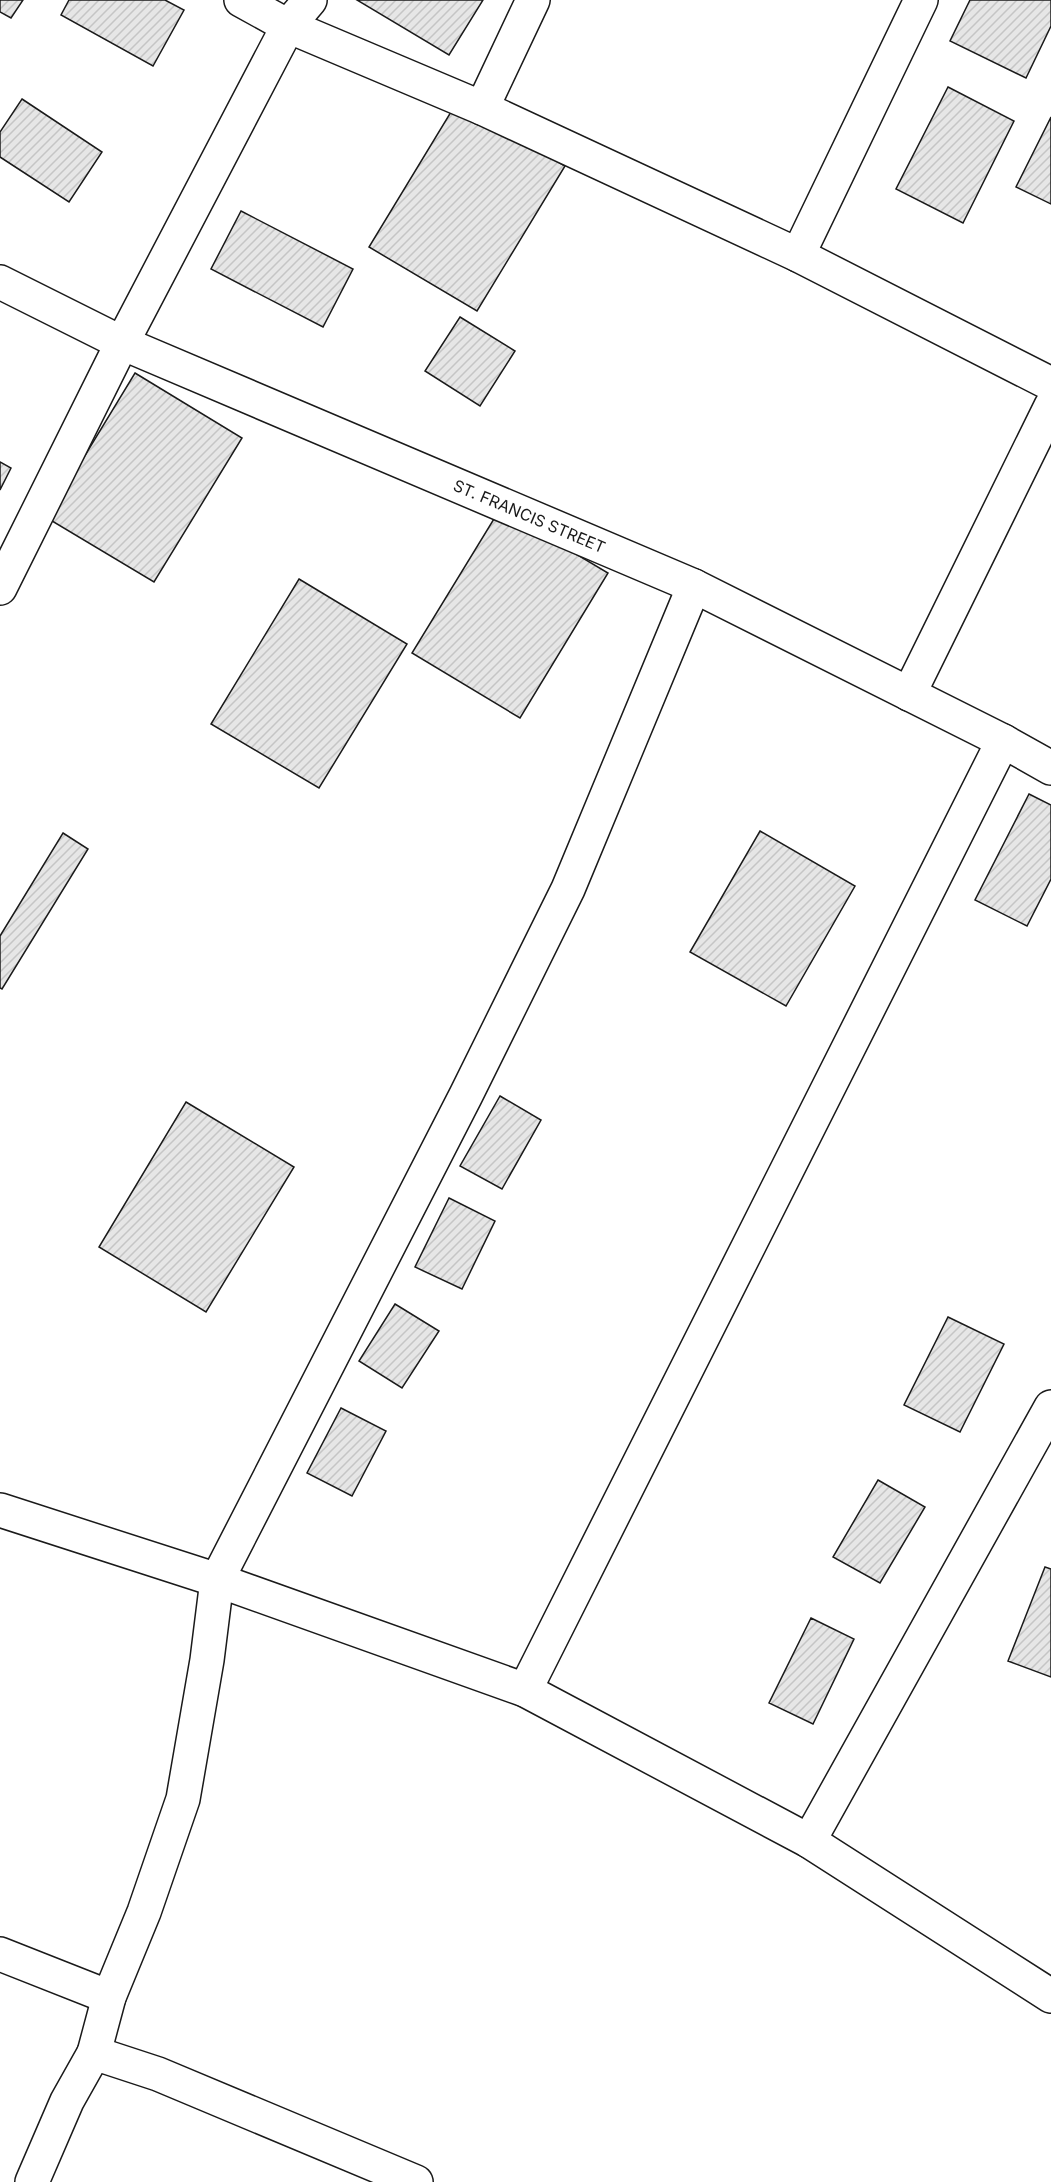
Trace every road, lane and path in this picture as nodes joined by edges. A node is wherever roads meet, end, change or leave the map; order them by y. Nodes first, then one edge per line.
1 (241, 0) edge
2 (310, 0) edge
3 (533, 0) edge
4 (921, 0) edge
5 (288, 26) junction
6 (482, 108) junction
7 (798, 255) junction
8 (0, 282) edge
9 (122, 343) junction
10 (1051, 384) edge
11 (1051, 406) edge
12 (694, 586) junction
13 (0, 588) edge
14 (909, 694) junction
15 (1003, 741) junction
16 (1051, 768) edge
17 (1051, 1407) edge
18 (0, 1510) edge
19 (217, 1580) junction
20 (525, 1690) junction
21 (809, 1841) junction
22 (0, 1954) edge
23 (1051, 1996) edge
24 (109, 1997) junction
25 (94, 2054) junction
26 (32, 2182) edge
27 (416, 2182) edge

1 - 5 street
2 - 5 street
3 - 6 street
4 - 7 street
5 - 6 street
5 - 9 street
6 - 7 street
7 - 10 street
8 - 9 street, ST. FRANCIS STREET
9 - 12 street, ST. FRANCIS STREET
9 - 13 street
11 - 14 street
12 - 14 street, ST. FRANCIS STREET
12 - 19 street
14 - 15 street, ST. FRANCIS STREET
15 - 16 street, ST. FRANCIS STREET
15 - 20 street
17 - 21 street
18 - 19 street
19 - 20 street
19 - 24 street
20 - 21 street
21 - 23 street
22 - 24 street
24 - 25 street
25 - 26 street
25 - 27 street

